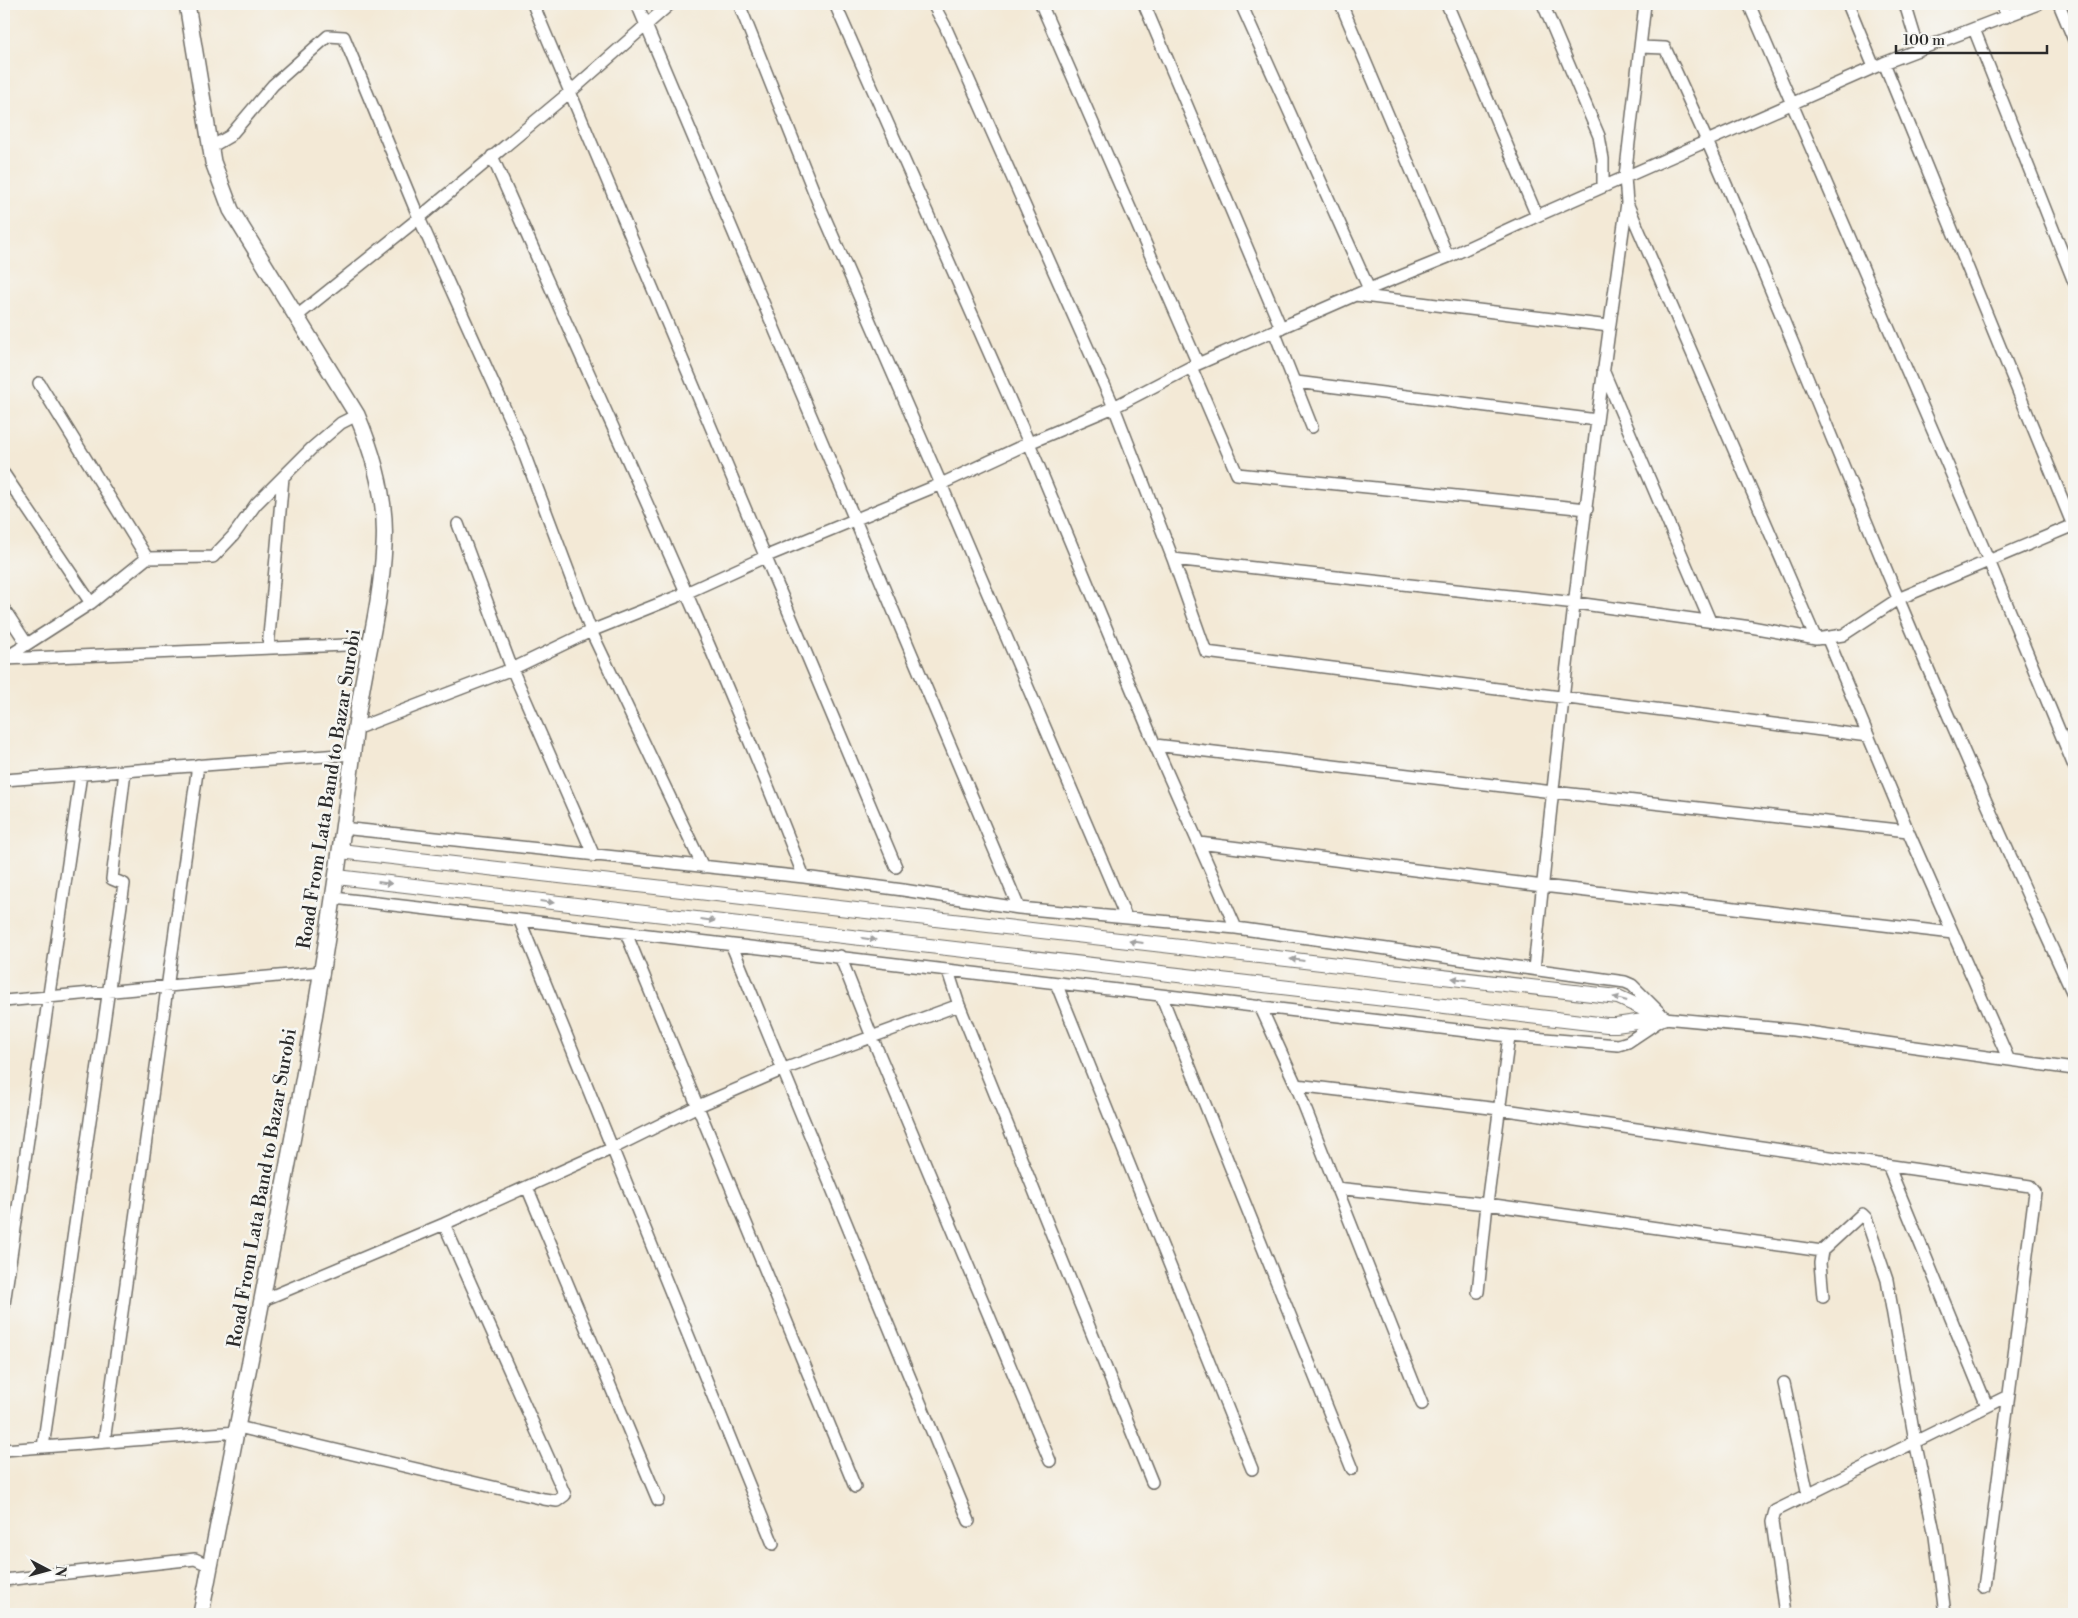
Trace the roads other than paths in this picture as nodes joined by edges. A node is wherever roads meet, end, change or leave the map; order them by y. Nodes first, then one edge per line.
1 (187, 4) edge
2 (534, 4) edge
3 (637, 4) edge
4 (670, 4) edge
5 (739, 4) edge
6 (835, 4) edge
7 (933, 4) edge
8 (1041, 4) edge
9 (1144, 4) edge
10 (1241, 4) edge
11 (1341, 4) edge
12 (1447, 4) edge
13 (1543, 4) edge
14 (1645, 4) edge
15 (1748, 4) edge
16 (1848, 4) edge
17 (1905, 4) edge
18 (2002, 4) edge
19 (2038, 4) edge
20 (2059, 4) edge
21 (2006, 17) junction
22 (646, 25) junction
23 (1974, 30) junction
24 (2074, 40) edge
25 (1640, 47) junction
26 (1919, 50) junction
27 (1879, 65) junction
28 (570, 92) junction
29 (1793, 103) junction
30 (1708, 140) junction
31 (211, 147) junction
32 (492, 156) junction
33 (1625, 177) junction
34 (1603, 186) junction
35 (1627, 203) junction
36 (1537, 216) junction
37 (420, 218) junction
38 (1448, 258) junction
39 (2074, 282) edge
40 (1369, 289) junction
41 (1355, 295) junction
42 (297, 316) junction
43 (1609, 326) junction
44 (1278, 329) junction
45 (1194, 366) junction
46 (1603, 369) junction
47 (1296, 382) junction
48 (39, 383) dead end
49 (1114, 407) junction
50 (357, 415) junction
51 (1597, 420) junction
52 (1312, 427) dead end
53 (1029, 443) junction
54 (4, 474) edge
55 (284, 477) junction
56 (941, 484) junction
57 (1586, 509) junction
58 (854, 520) junction
59 (458, 524) dead end
60 (2074, 526) edge
61 (767, 556) junction
62 (147, 558) junction
63 (1173, 559) junction
64 (1989, 561) junction
65 (686, 593) junction
66 (1898, 599) junction
67 (91, 603) junction
68 (1576, 603) junction
69 (4, 609) edge
70 (1710, 621) junction
71 (591, 630) junction
72 (1822, 638) junction
73 (27, 644) junction
74 (371, 644) junction
75 (268, 648) junction
76 (4, 659) edge
77 (512, 669) junction
78 (1564, 696) junction
79 (355, 729) junction
80 (1868, 736) junction
81 (1155, 745) junction
82 (353, 754) junction
83 (198, 765) junction
84 (2074, 766) edge
85 (124, 771) junction
86 (81, 774) junction
87 (4, 780) edge
88 (1552, 792) junction
89 (342, 828) junction
90 (1908, 832) junction
91 (1199, 843) junction
92 (340, 851) junction
93 (594, 856) junction
94 (896, 867) dead end
95 (704, 868) junction
96 (804, 877) junction
97 (337, 878) junction
98 (1543, 886) junction
99 (334, 898) junction
100 (1020, 908) junction
101 (1126, 917) junction
102 (520, 921) junction
103 (1236, 928) junction
104 (626, 933) junction
105 (1953, 933) junction
106 (732, 946) junction
107 (840, 956) junction
108 (1534, 969) junction
109 (948, 971) junction
110 (322, 972) junction
111 (1056, 983) junction
112 (167, 986) junction
113 (108, 991) junction
114 (1161, 995) junction
115 (2074, 996) edge
116 (48, 997) junction
117 (4, 1001) edge
118 (959, 1004) junction
119 (1260, 1006) junction
120 (1664, 1018) junction
121 (1509, 1036) junction
122 (872, 1037) junction
123 (2008, 1058) junction
124 (784, 1069) junction
125 (2074, 1069) edge
126 (1296, 1086) junction
127 (698, 1106) junction
128 (1500, 1110) junction
129 (614, 1148) junction
130 (1888, 1165) junction
131 (527, 1187) junction
132 (1336, 1188) junction
133 (1487, 1204) junction
134 (444, 1224) junction
135 (1822, 1251) junction
136 (1478, 1292) dead end
137 (1823, 1297) dead end
138 (263, 1300) junction
139 (4, 1304) edge
140 (1784, 1383) dead end
141 (2008, 1396) junction
142 (1422, 1404) dead end
143 (1987, 1406) junction
144 (238, 1430) junction
145 (1915, 1441) junction
146 (104, 1442) junction
147 (43, 1447) junction
148 (4, 1450) edge
149 (1050, 1461) dead end
150 (1252, 1469) dead end
151 (1352, 1469) dead end
152 (1152, 1482) dead end
153 (855, 1487) dead end
154 (1808, 1495) junction
155 (658, 1500) dead end
156 (969, 1521) dead end
157 (773, 1544) dead end
158 (210, 1566) junction
159 (4, 1580) edge
160 (1984, 1588) dead end
161 (201, 1614) edge
162 (1785, 1614) edge
163 (1946, 1614) edge

1 - 31 main road, Road From Lata Band to Bazar Surobi
2 - 28 street
3 - 22 street
4 - 22 street
5 - 56 street
6 - 53 street
7 - 49 street
8 - 45 street
9 - 44 street
10 - 40 street
11 - 38 street
12 - 36 street
13 - 34 street
14 - 25 street
15 - 29 street
16 - 27 street
17 - 26 street
18 - 21 street
19 - 21 street
20 - 24 street
21 - 23 street
22 - 28 street
22 - 58 street
23 - 26 street
23 - 39 street
25 - 30 street
25 - 33 street
26 - 27 street
27 - 29 street
27 - 60 street
28 - 32 street
28 - 61 street
29 - 30 street
29 - 64 street
30 - 33 street
30 - 66 street
31 - 37 street
31 - 42 main road, Road From Lata Band to Bazar Surobi
32 - 37 street
32 - 65 street
33 - 34 street
33 - 35 street
34 - 36 street
35 - 43 street
35 - 72 street
36 - 38 street
37 - 42 street
37 - 71 street
38 - 40 street
40 - 41 street
41 - 43 street
41 - 44 street
42 - 50 main road, Road From Lata Band to Bazar Surobi
43 - 46 street
44 - 45 street
44 - 47 street
45 - 49 street
45 - 57 street
46 - 51 street
46 - 70 street
47 - 51 street
47 - 52 street
48 - 62 street
49 - 53 street
49 - 63 street
50 - 55 street
50 - 74 main road, Road From Lata Band to Bazar Surobi
51 - 57 street
53 - 56 street
53 - 81 street
54 - 67 street
55 - 62 street
55 - 75 street
56 - 58 street
56 - 101 street
57 - 68 street
58 - 61 street
58 - 100 street
59 - 77 street
60 - 64 street
61 - 65 street
61 - 94 street
62 - 67 street
63 - 68 street
63 - 78 street
64 - 66 street
64 - 84 street
65 - 71 street
65 - 96 street
66 - 72 street
66 - 115 street
67 - 73 street
68 - 70 street
68 - 78 street
69 - 73 street
70 - 72 street
71 - 77 street
71 - 95 street
72 - 80 street
73 - 76 street
74 - 75 street
74 - 79 main road, Road From Lata Band to Bazar Surobi
75 - 76 street
77 - 79 street
77 - 93 street
78 - 80 street
78 - 88 street
79 - 82 main road, Road From Lata Band to Bazar Surobi
80 - 90 street
81 - 88 street
81 - 91 street
82 - 83 street
82 - 89 main road, Road From Lata Band to Bazar Surobi
83 - 85 street
83 - 112 street
85 - 86 street
85 - 113 street
86 - 87 street
86 - 116 street
88 - 90 street
88 - 98 street
89 - 92 main road, Road From Lata Band to Bazar Surobi
89 - 93 street
90 - 105 street
91 - 98 street
91 - 103 street
92 - 97 main road, Road From Lata Band to Bazar Surobi
120 -> 92 street
93 - 95 street
95 - 96 street
96 - 100 street
97 - 99 main road, Road From Lata Band to Bazar Surobi
97 -> 120 street
98 - 105 street
98 - 108 street
99 - 102 street
99 - 110 main road, Road From Lata Band to Bazar Surobi
100 - 101 street
101 - 103 street
102 - 104 street
102 - 129 street
103 - 108 street
104 - 106 street
104 - 127 street
105 - 123 street
106 - 107 street
106 - 124 street
107 - 109 street
107 - 122 street
108 - 120 street
109 - 111 street
109 - 118 street
110 - 112 street
110 - 138 main road, Road From Lata Band to Bazar Surobi
111 - 114 street
111 - 150 street
112 - 113 street
112 - 146 street
113 - 116 street
113 - 147 street
114 - 119 street
114 - 151 street
116 - 117 street
116 - 139 street
118 - 122 street
118 - 152 street
119 - 121 street
119 - 126 street
120 - 121 street
120 - 123 street
121 - 128 street
122 - 124 street
122 - 149 street
123 - 125 street
124 - 127 street
124 - 156 street
126 - 128 street
126 - 132 street
127 - 129 street
127 - 153 street
128 - 130 street
128 - 133 street
129 - 131 street
129 - 157 street
130 - 141 street
130 - 143 street
131 - 134 street
131 - 155 street
132 - 133 street
132 - 142 street
133 - 135 street
133 - 136 street
134 - 138 street
134 - 144 street
135 - 137 street
135 - 145 street
138 - 144 main road, Road From Lata Band to Bazar Surobi
140 - 154 street
141 - 143 street
141 - 160 street
143 - 145 street
144 - 146 street
144 - 158 main road, Road From Lata Band to Bazar Surobi
145 - 154 street
145 - 163 street
146 - 147 street
147 - 148 street
154 - 162 street
158 - 159 street
158 - 161 main road, Road From Lata Band to Bazar Surobi

